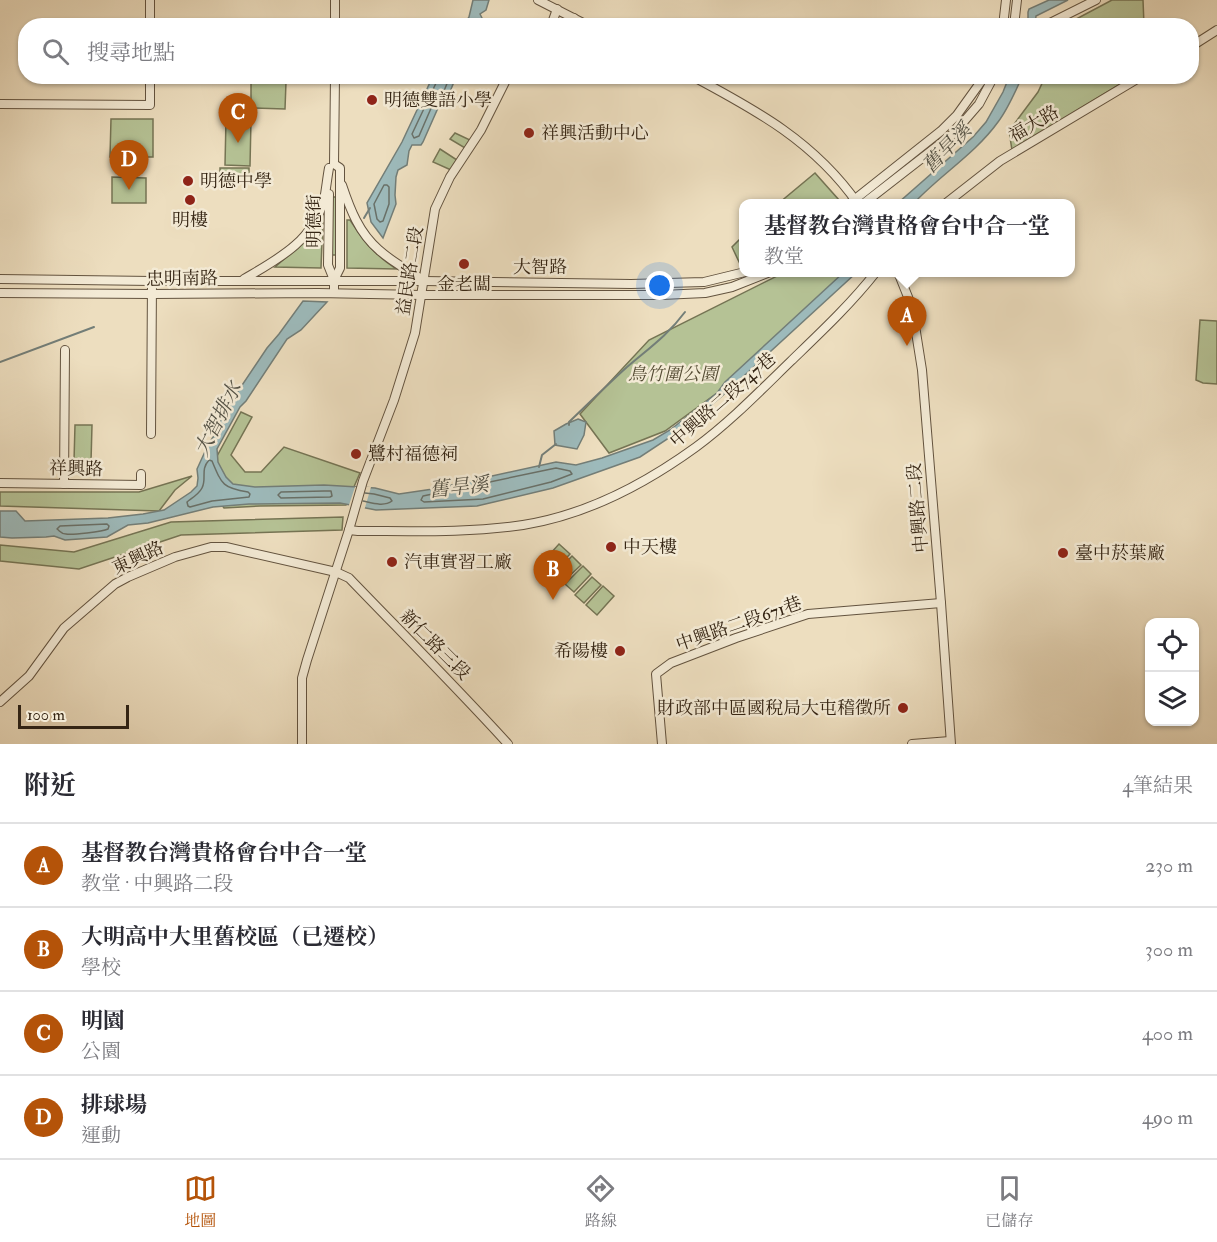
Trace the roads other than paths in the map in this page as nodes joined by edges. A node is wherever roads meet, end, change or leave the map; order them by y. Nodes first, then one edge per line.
1 (150, 0) edge
2 (335, 0) edge
3 (538, 0) edge
4 (1006, 0) edge
5 (1017, 0) edge
6 (1096, 0) edge
7 (557, 9) junction
8 (150, 18) edge
9 (335, 18) edge
10 (554, 18) edge
11 (574, 18) edge
12 (1004, 18) edge
13 (1015, 18) edge
14 (1060, 18) edge
15 (1217, 30) edge
16 (1199, 41) edge
17 (150, 84) edge
18 (335, 84) edge
19 (504, 84) edge
20 (707, 84) edge
21 (979, 84) edge
22 (990, 84) edge
23 (1129, 84) edge
24 (0, 104) edge
25 (332, 166) junction
26 (340, 179) junction
27 (852, 199) edge
28 (858, 199) edge
29 (869, 199) edge
30 (951, 199) edge
31 (739, 274) edge
32 (760, 277) edge
33 (873, 277) edge
34 (900, 277) edge
35 (0, 279) edge
36 (242, 280) junction
37 (334, 280) junction
38 (424, 280) junction
39 (152, 281) junction
40 (0, 293) edge
41 (334, 293) junction
42 (363, 293) joint
43 (152, 294) junction
44 (422, 295) junction
45 (65, 350) dead end
46 (151, 434) dead end
47 (141, 474) dead end
48 (0, 483) edge
49 (64, 484) junction
50 (349, 530) junction
51 (336, 572) junction
52 (941, 603) junction
53 (0, 702) edge
54 (950, 743) edge
55 (302, 744) edge
56 (508, 744) edge
57 (662, 744) edge
58 (912, 744) edge

1 - 8 street
2 - 9 street
3 - 7 street
4 - 12 street
5 - 13 street
6 - 14 street
7 - 10 street
7 - 11 street
15 - 16 street
17 - 24 street
18 - 25 street, 明德街
19 - 38 street, 益民路二段
20 - 27 street
21 - 28 street
22 - 29 street
23 - 30 street, 福大路
25 - 26 street, 明德街
25 - 36 street
25 - 37 street, 明德街
26 - 37 street, 明德街
26 - 38 street
31 - 38 street, 大智路
32 - 44 street, 大智路
33 - 50 street, 中興路二段747巷
34 - 52 street, 中興路二段
35 - 39 street, 忠明南路
36 - 37 street, 忠明南路
36 - 39 street, 忠明南路
37 - 38 street, 大智路
37 - 41 street, 明德街
38 - 44 street, 益民路二段
39 - 43 street
40 - 43 street, 忠明南路
41 - 42 street, 忠明南路
41 - 43 street, 忠明南路
42 - 44 street, 大智路
43 - 46 street
44 - 50 street, 益民路二段
45 - 49 street
47 - 49 street, 祥興路
48 - 49 street, 祥興路
50 - 51 street
51 - 53 street, 東興路
51 - 55 street
51 - 56 street, 新仁路三段
52 - 54 street, 中興路二段
52 - 57 street, 中興路二段671巷
54 - 58 street

